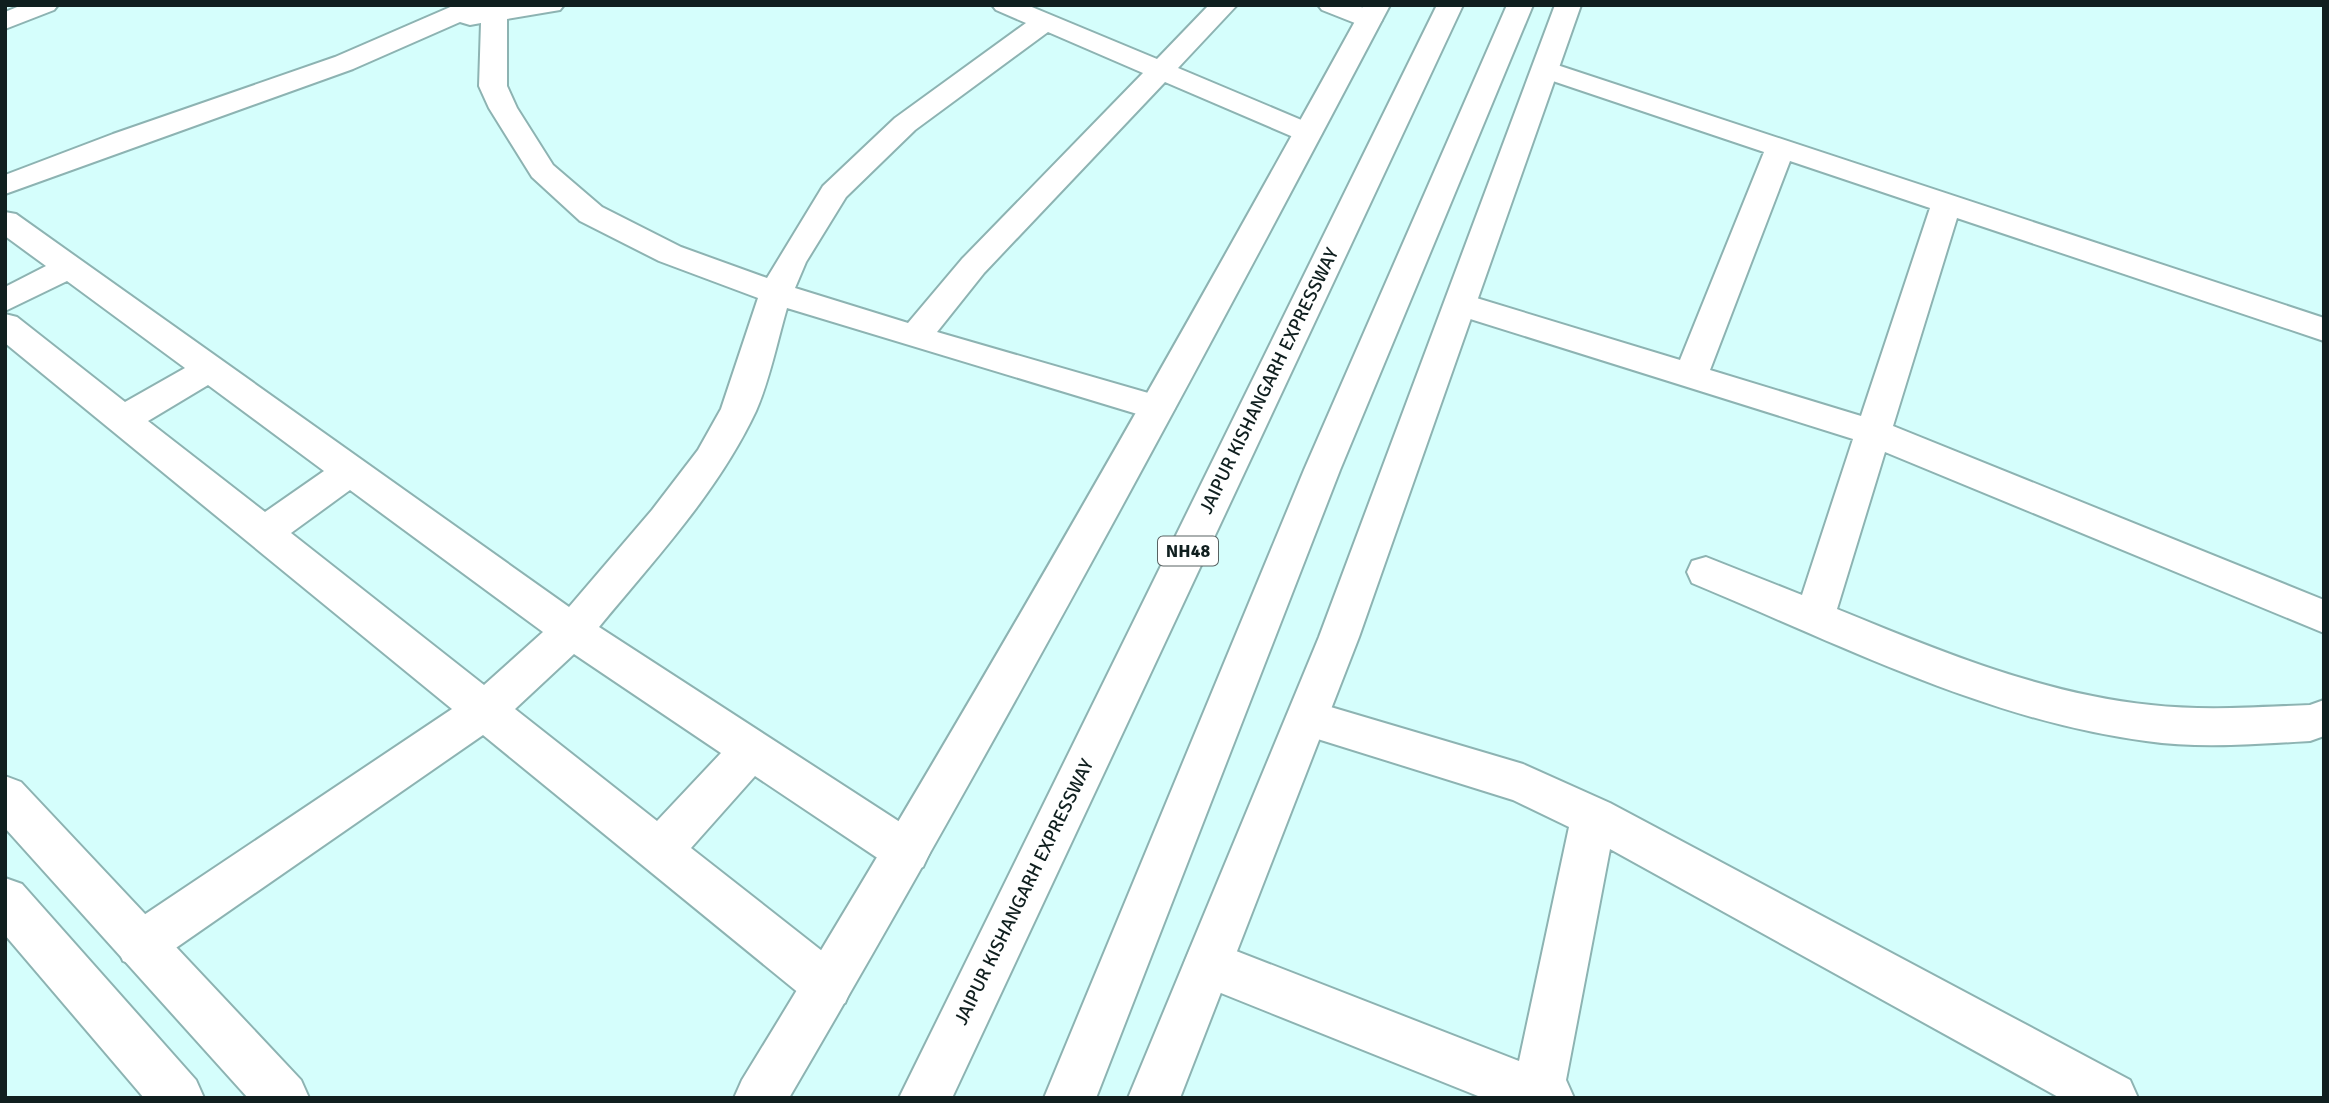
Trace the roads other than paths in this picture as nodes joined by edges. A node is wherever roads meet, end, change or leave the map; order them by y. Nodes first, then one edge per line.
1 (46, 5) edge
2 (551, 5) edge
3 (1005, 5) edge
4 (1224, 5) edge
5 (1331, 5) edge
6 (1450, 5) edge
7 (1520, 5) edge
8 (1569, 5) edge
9 (486, 10) edge
10 (1373, 13) edge
11 (5, 21) edge
12 (1045, 22) junction
13 (1545, 69) junction
14 (1163, 71) junction
15 (1308, 133) junction
16 (1780, 148) junction
17 (5, 185) edge
18 (1946, 204) junction
19 (5, 221) edge
20 (69, 267) junction
21 (776, 293) junction
22 (5, 300) edge
23 (1460, 304) junction
24 (5, 325) edge
25 (2324, 330) edge
26 (915, 337) junction
27 (209, 369) junction
28 (1691, 376) junction
29 (1157, 408) junction
30 (122, 420) junction
31 (1874, 433) junction
32 (350, 471) junction
33 (264, 533) junction
34 (1706, 572) dead end
35 (1815, 615) junction
36 (2324, 617) edge
37 (572, 631) junction
38 (484, 711) junction
39 (1307, 718) junction
40 (2324, 718) edge
41 (751, 750) junction
42 (5, 796) edge
43 (1594, 817) junction
44 (659, 851) junction
45 (906, 852) junction
46 (5, 900) edge
47 (140, 945) junction
48 (1208, 964) junction
49 (828, 986) junction
50 (1543, 1095) edge
51 (178, 1098) edge
52 (282, 1098) edge
53 (760, 1098) edge
54 (925, 1098) edge
55 (1070, 1098) edge
56 (1154, 1098) edge
57 (2112, 1098) edge

1 - 11 main road
2 - 9 main road
3 - 12 main road
4 - 14 main road
5 - 10 main road
6 - 54 main road, JAIPUR KISHANGARH EXPRESSWAY / NH48
7 - 55 main road
8 - 13 main road
9 - 17 main road
9 - 21 main road
10 - 15 main road
12 - 14 main road
12 - 21 main road
13 - 16 main road
13 - 23 main road
14 - 15 main road
14 - 26 main road
15 - 29 main road
16 - 18 main road
16 - 28 main road
18 - 25 main road
18 - 31 main road
19 - 20 main road
20 - 22 main road
20 - 27 main road
21 - 26 main road
21 - 37 main road
23 - 28 main road
23 - 39 main road
24 - 30 main road
26 - 29 main road
27 - 30 main road
27 - 32 main road
28 - 31 main road
29 - 45 main road
30 - 33 main road
31 - 35 main road
31 - 36 main road
32 - 33 main road
32 - 37 main road
33 - 38 main road
34 - 35 main road
35 - 40 main road
37 - 38 main road
37 - 41 main road
38 - 44 main road
38 - 47 main road
39 - 43 main road
39 - 48 main road
41 - 44 main road
41 - 45 main road
42 - 47 main road
43 - 50 main road
43 - 57 main road
44 - 49 main road
45 - 49 main road
46 - 51 main road
47 - 52 main road
48 - 50 main road
48 - 56 main road
49 - 53 main road

